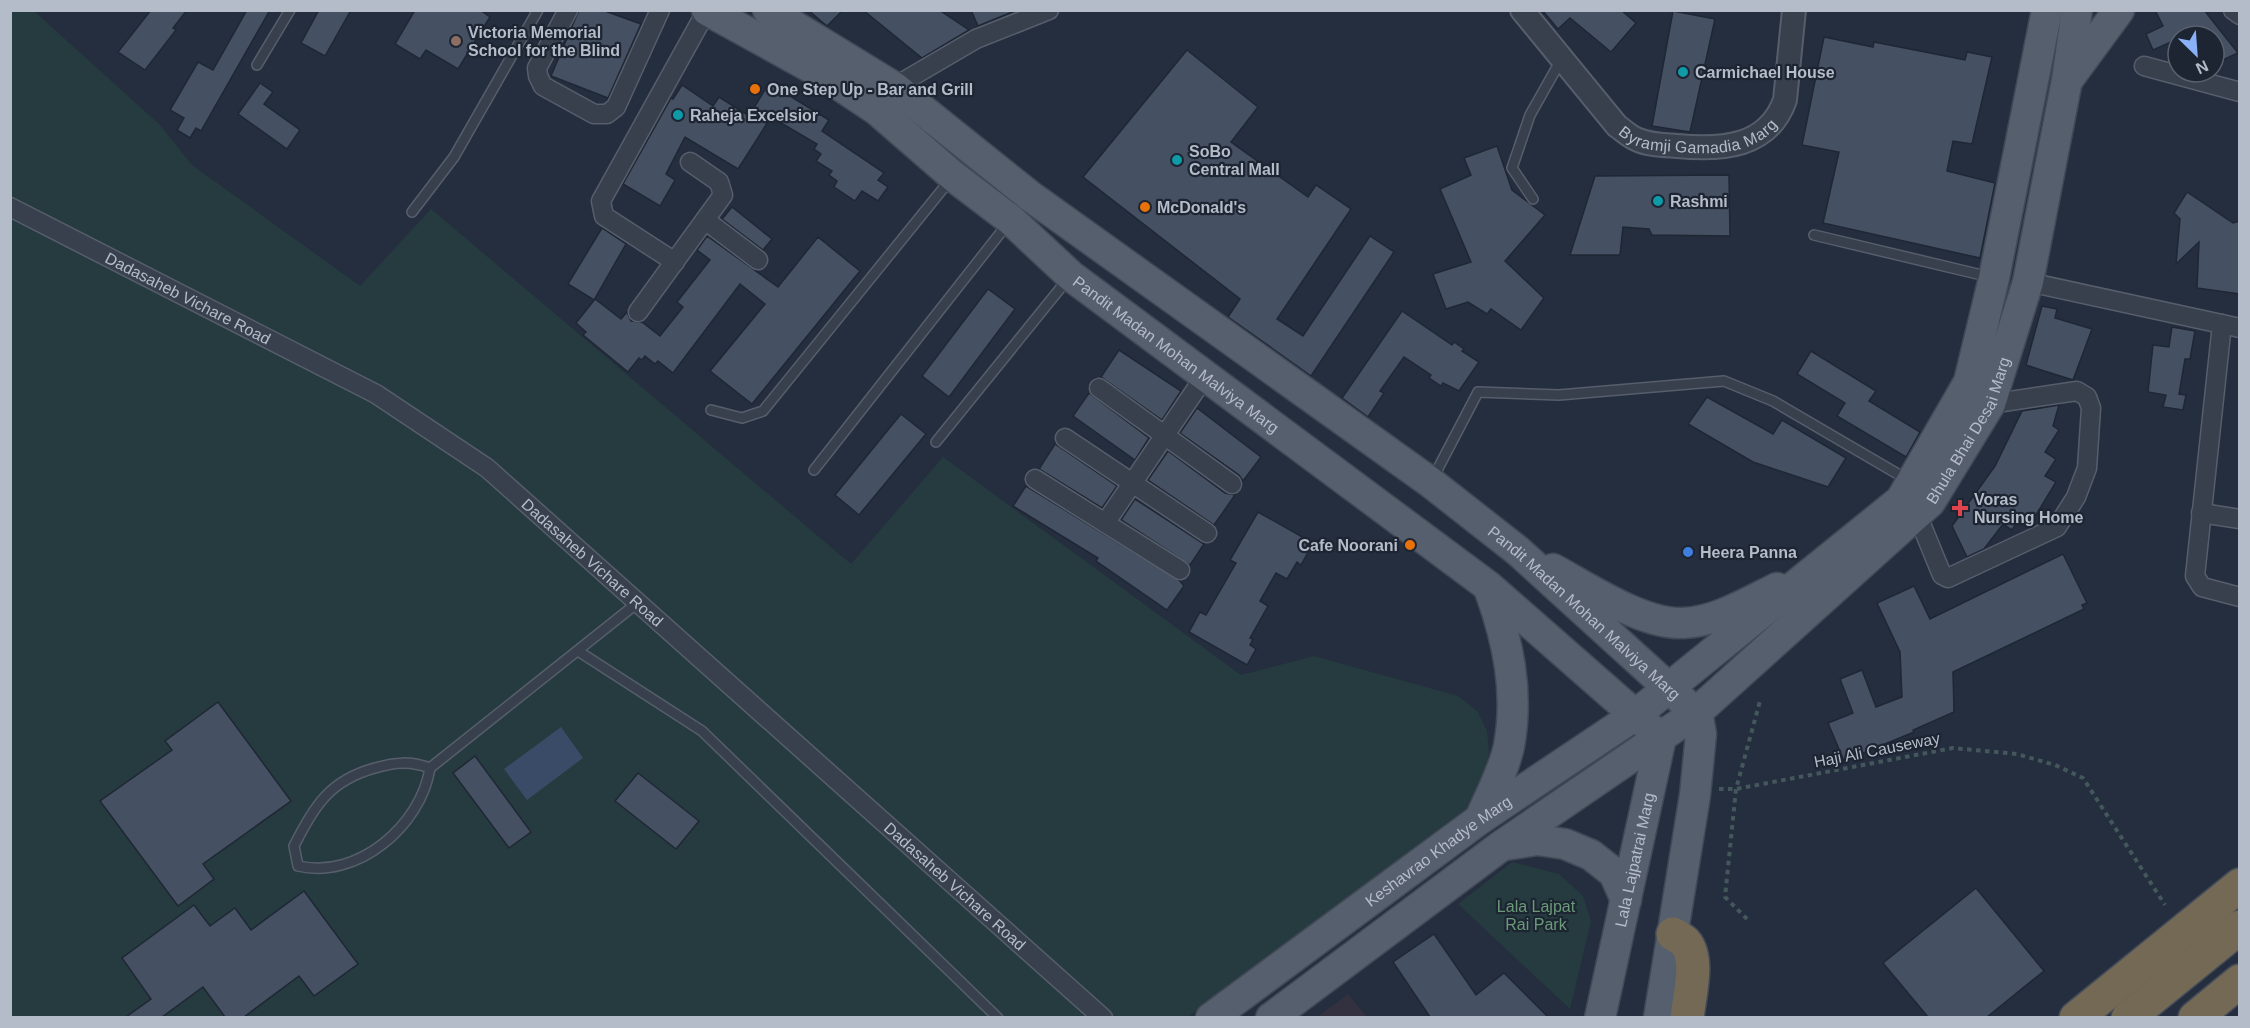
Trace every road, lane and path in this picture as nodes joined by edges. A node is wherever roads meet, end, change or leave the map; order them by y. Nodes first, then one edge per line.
1 (290, 10) edge
2 (538, 10) edge
3 (568, 10) edge
4 (660, 10) edge
5 (768, 10) edge
6 (1048, 10) edge
7 (1522, 10) edge
8 (1794, 10) edge
9 (2047, 10) edge
10 (2077, 10) edge
11 (2119, 10) edge
12 (2233, 10) edge
13 (707, 11) edge
14 (2240, 15) edge
15 (1562, 58) junction
16 (257, 65) dead end
17 (2144, 66) dead end
18 (2067, 80) junction
19 (894, 87) junction
20 (2240, 92) edge
21 (877, 110) junction
22 (690, 162) dead end
23 (953, 176) junction
24 (1030, 196) junction
25 (1533, 199) dead end
26 (10, 207) edge
27 (412, 212) dead end
28 (705, 220) junction
29 (1011, 220) junction
30 (1814, 235) dead end
31 (758, 260) dead end
32 (675, 261) junction
33 (1071, 276) junction
34 (1995, 278) junction
35 (2028, 282) junction
36 (638, 312) dead end
37 (2230, 326) edge
38 (1205, 376) junction
39 (1281, 376) junction
40 (1099, 388) dead end
41 (1990, 404) junction
42 (711, 410) dead end
43 (1254, 413) junction
44 (1166, 434) junction
45 (1065, 438) dead end
46 (936, 442) dead end
47 (813, 470) dead end
48 (1035, 479) dead end
49 (1430, 482) junction
50 (1133, 483) junction
51 (1912, 483) junction
52 (1233, 484) dead end
53 (2201, 513) junction
54 (1917, 514) junction
55 (2240, 519) edge
56 (1106, 522) junction
57 (1207, 534) dead end
58 (1518, 551) junction
59 (1821, 567) junction
60 (1180, 570) dead end
61 (1488, 586) junction
62 (2240, 597) edge
63 (636, 604) junction
64 (578, 651) junction
65 (1669, 690) junction
66 (1760, 700) dead end
67 (1697, 712) junction
68 (1634, 716) junction
69 (1661, 737) junction
70 (430, 768) junction
71 (1736, 789) junction
72 (1480, 819) junction
73 (1501, 846) junction
74 (2240, 885) edge
75 (1626, 900) junction
76 (2165, 905) dead end
77 (1747, 919) dead end
78 (2240, 927) edge
79 (1673, 934) junction
80 (2240, 981) edge
81 (998, 1017) edge
82 (1103, 1017) edge
83 (1211, 1017) edge
84 (1271, 1017) edge
85 (1600, 1017) edge
86 (1659, 1017) edge
87 (1687, 1017) edge
88 (2076, 1017) edge
89 (2128, 1017) edge
90 (2195, 1017) edge

1 - 16 lane
2 - 27 lane
3 - 4 street
5 - 19 main road, Pandit Madan Mohan Malviya Marg
6 - 19 street
7 - 15 street, Byramji Gamadia Marg
8 - 15 street, Byramji Gamadia Marg
9 - 34 main road, Bhula Bhai Desai Marg
10 - 18 main road, Bhula Bhai Desai Marg
11 - 18 main road
12 - 14 street
13 - 21 main road, Pandit Madan Mohan Malviya Marg
13 - 32 street
15 - 25 lane
17 - 20 street
18 - 35 main road, Bhula Bhai Desai Marg
19 - 21 street
19 - 24 main road, Pandit Madan Mohan Malviya Marg
21 - 23 main road, Pandit Madan Mohan Malviya Marg
22 - 28 street
23 - 29 main road, Pandit Madan Mohan Malviya Marg
23 - 42 lane
24 - 29 street
24 - 39 main road, Pandit Madan Mohan Malviya Marg
26 - 63 street, Dadasaheb Vichare Road
28 - 31 street
28 - 32 street
29 - 33 main road, Pandit Madan Mohan Malviya Marg
29 - 47 lane
30 - 34 lane
32 - 36 street
33 - 38 main road, Pandit Madan Mohan Malviya Marg
33 - 46 lane
34 - 51 main road, Bhula Bhai Desai Marg
35 - 37 street
35 - 41 main road, Bhula Bhai Desai Marg
37 - 53 street
38 - 43 main road, Pandit Madan Mohan Malviya Marg
38 - 44 street
39 - 43 main road
39 - 49 main road, Pandit Madan Mohan Malviya Marg
40 - 44 street
41 - 54 main road, Bhula Bhai Desai Marg
41 - 54 street
43 - 61 main road, Pandit Madan Mohan Malviya Marg
44 - 50 street
44 - 52 street
45 - 50 street
48 - 56 street
49 - 51 lane
49 - 58 main road, Pandit Madan Mohan Malviya Marg
50 - 56 street
50 - 57 street
51 - 59 main road, Bhula Bhai Desai Marg
53 - 55 street
53 - 62 street
54 - 67 main road, Bhula Bhai Desai Marg
56 - 60 street
58 - 59 main road
58 - 65 main road, Pandit Madan Mohan Malviya Marg
59 - 65 main road, Bhula Bhai Desai Marg
61 - 68 main road, Pandit Madan Mohan Malviya Marg
61 - 72 main road
63 - 64 lane
63 - 82 street, Dadasaheb Vichare Road
64 - 70 lane
64 - 81 lane
65 - 67 main road, Pandit Madan Mohan Malviya Marg
65 - 68 main road, Keshavrao Khadye Marg
66 - 71 path
67 - 69 main road, Bhula Bhai Desai Marg
67 - 79 main road
68 - 69 main road
68 - 72 main road, Keshavrao Khadye Marg
69 - 73 main road, Keshavrao Khadye Marg
69 - 75 main road, Lala Lajpatrai Marg
70 - 70 lane
71 - 76 path, Haji Ali Causeway
71 - 77 path
72 - 83 main road, Keshavrao Khadye Marg
73 - 75 main road
73 - 84 main road, Keshavrao Khadye Marg
74 - 88 highway
75 - 85 main road, Lala Lajpatrai Marg
78 - 89 highway
79 - 86 main road
79 - 87 highway
80 - 90 highway

